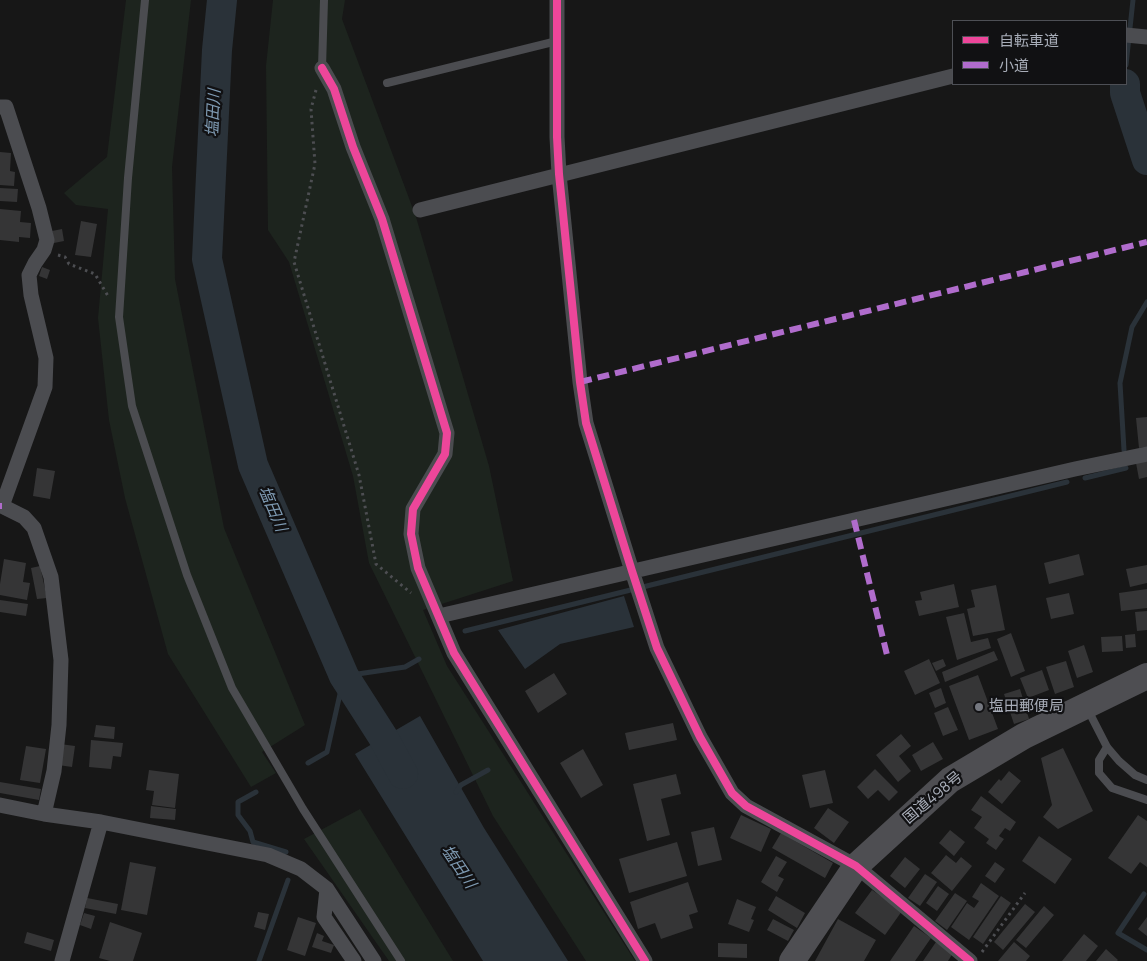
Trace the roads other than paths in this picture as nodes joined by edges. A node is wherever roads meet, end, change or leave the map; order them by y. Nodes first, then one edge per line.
1 (145, 0) edge
2 (324, 0) edge
3 (557, 0) edge
4 (557, 41) junction
5 (322, 68) joint
6 (952, 76) edge
7 (387, 83) dead end
8 (0, 107) edge
9 (559, 174) junction
10 (420, 210) dead end
11 (1147, 454) edge
12 (635, 582) junction
13 (439, 616) junction
14 (1147, 676) edge
15 (1086, 706) junction
16 (1107, 748) junction
17 (1147, 780) edge
18 (1147, 800) edge
19 (0, 805) edge
20 (44, 814) junction
21 (100, 822) junction
22 (856, 866) junction
23 (326, 889) junction
24 (976, 957) edge
25 (62, 961) edge
26 (354, 961) edge
27 (374, 961) edge
28 (401, 961) edge
29 (645, 961) edge
30 (792, 961) edge

1 - 28 lane
2 - 5 lane
3 - 4 street
4 - 7 lane
4 - 9 street
5 - 13 street
6 - 9 street
8 - 20 street
9 - 10 street
9 - 12 street
11 - 12 street
12 - 13 street
12 - 22 street
13 - 29 street
14 - 15 highway, 国道498号
15 - 16 lane
15 - 22 highway, 国道498号
16 - 17 lane
16 - 18 lane
19 - 20 street
20 - 21 street
21 - 23 street
21 - 25 street
22 - 24 street
22 - 30 highway, 国道498号
23 - 26 street
23 - 27 street

